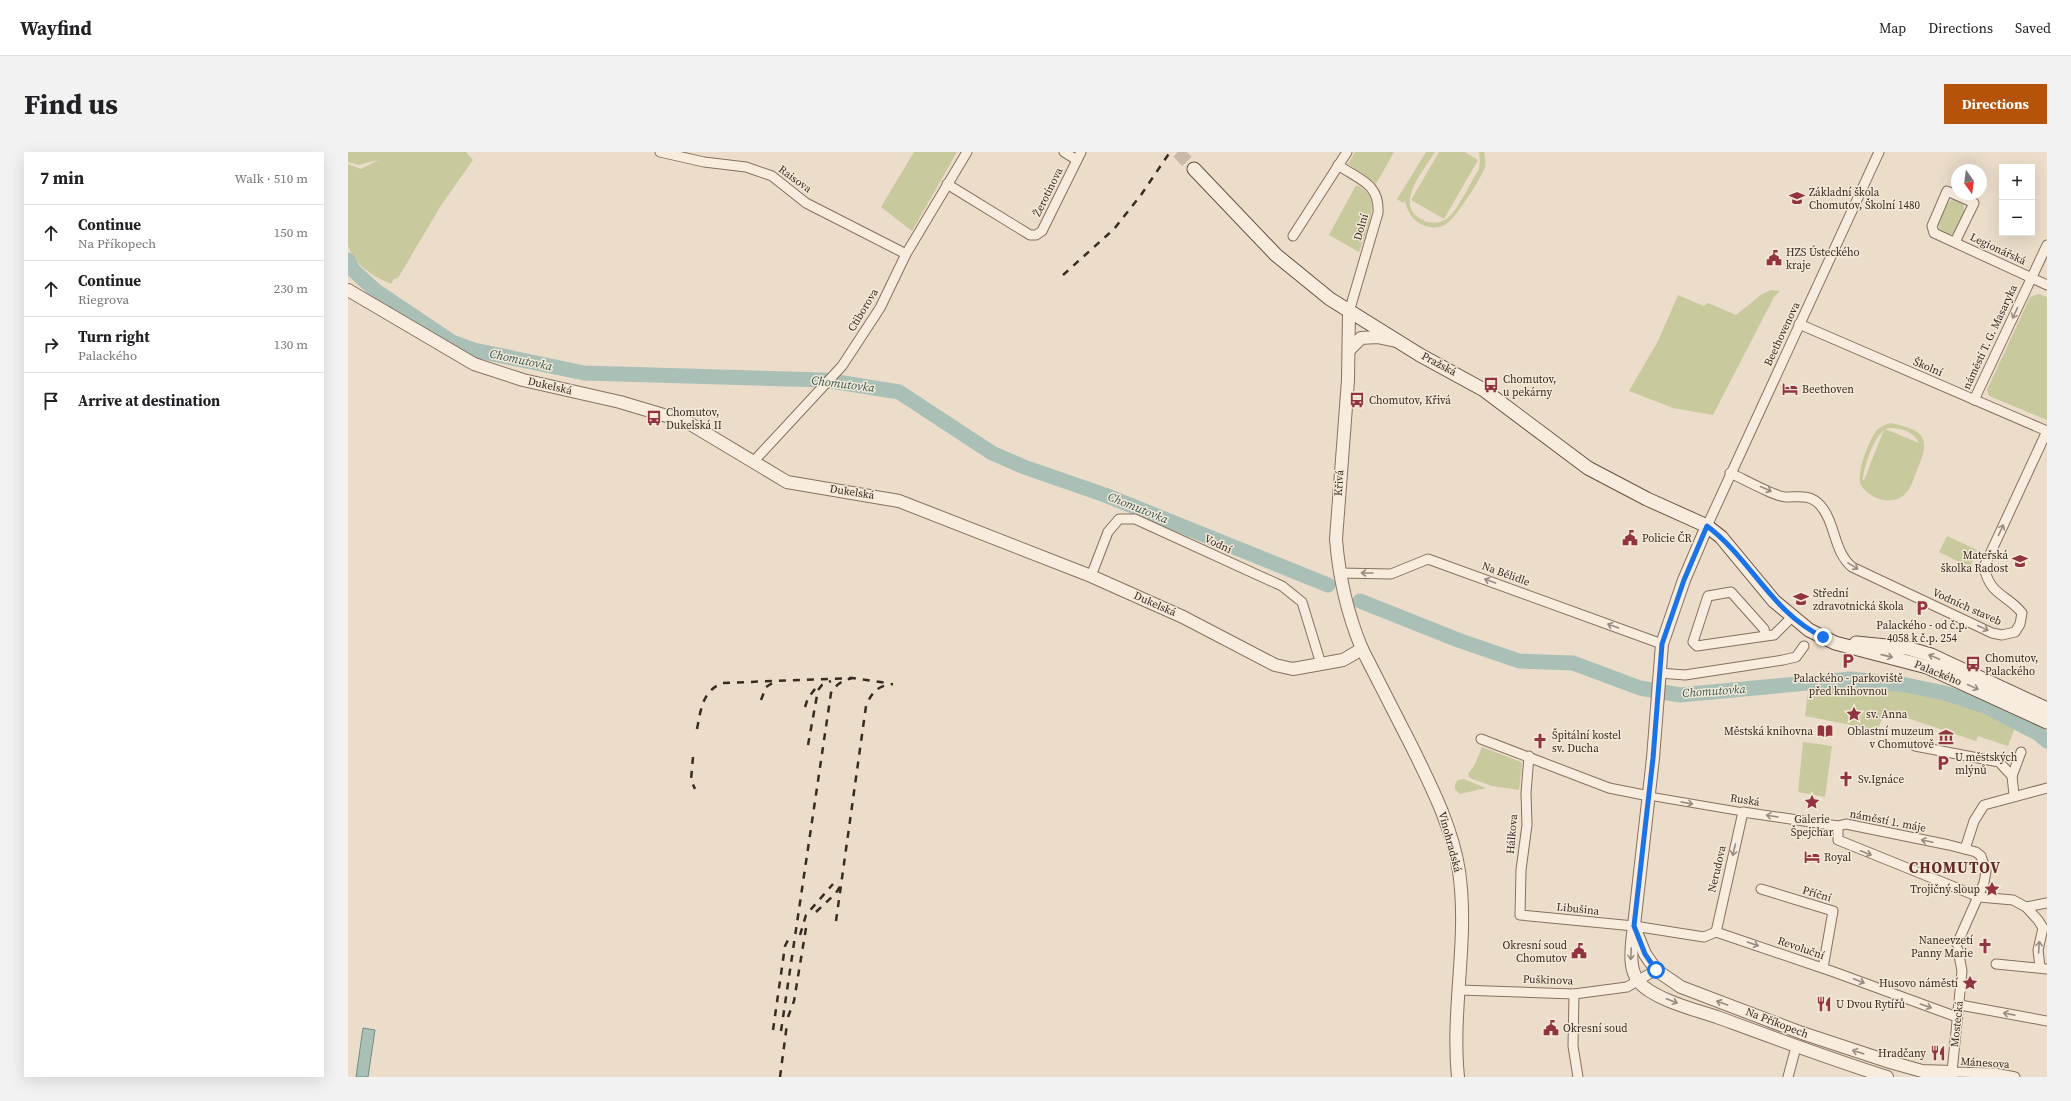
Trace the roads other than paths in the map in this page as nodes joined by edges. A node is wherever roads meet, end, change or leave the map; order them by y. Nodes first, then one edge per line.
1 (660, 152) edge
2 (966, 152) edge
3 (1064, 152) edge
4 (1081, 152) edge
5 (1346, 152) edge
6 (1879, 152) edge
7 (1077, 160) junction
8 (1338, 165) junction
9 (1194, 170) tunnel mouth
10 (948, 184) junction
11 (1293, 236) dead end
12 (1955, 242) junction
13 (2047, 245) edge
14 (906, 254) junction
15 (2031, 278) junction
16 (2047, 285) edge
17 (348, 290) edge
18 (1349, 312) junction
19 (1799, 324) junction
20 (1397, 341) junction
21 (1348, 350) junction
22 (1974, 400) junction
23 (2047, 431) edge
24 (754, 462) junction
25 (1730, 473) junction
26 (1707, 526) junction
27 (1340, 573) junction
28 (1091, 576) junction
29 (1792, 617) junction
30 (1766, 636) junction
31 (1823, 637) junction
32 (1662, 644) junction
33 (1804, 646) dead end
34 (1362, 649) junction
35 (1321, 664) junction
36 (1659, 678) junction
37 (2047, 709) edge
38 (2047, 722) edge
39 (1481, 739) dead end
40 (1915, 746) dead end
41 (2021, 752) dead end
42 (1529, 756) junction
43 (2012, 776) junction
44 (2047, 788) edge
45 (2014, 795) junction
46 (1649, 796) junction
47 (1743, 812) junction
48 (1838, 826) junction
49 (1965, 849) junction
50 (1761, 889) dead end
51 (1979, 897) junction
52 (2047, 903) edge
53 (2026, 907) junction
54 (1520, 915) joint
55 (1634, 926) junction
56 (2045, 927) edge
57 (1716, 932) junction
58 (1996, 964) dead end
59 (1822, 968) junction
60 (2044, 968) edge
61 (1656, 970) junction
62 (1639, 981) junction
63 (1459, 990) junction
64 (1574, 994) junction
65 (1960, 1004) junction
66 (1957, 1017) junction
67 (2047, 1021) edge
68 (1796, 1047) junction
69 (1951, 1075) edge
70 (1458, 1077) edge
71 (1578, 1077) edge
72 (1788, 1077) edge
73 (1886, 1077) edge
74 (2016, 1077) edge

1 - 14 street, Raisova
2 - 10 street, Ctiborova
3 - 7 street
4 - 7 street, Žerotínova
5 - 8 street
6 - 19 street, Beethovenova
7 - 10 street, Žerotínova
8 - 11 street
8 - 18 street, Dolní
9 - 18 main road, Pražská
10 - 14 street, Ctiborova
12 - 12 street, Legionářská
12 - 15 street, Legionářská
13 - 15 street
14 - 24 street, Ctiborova
15 - 16 street, náměstí T. G. Masaryka
15 -> 22 street, náměstí T. G. Masaryka
17 - 24 street, Dukelská
18 - 20 main road, Pražská
18 - 21 street, Křivá
19 - 22 street, Školní
19 - 25 street, Beethovenova
20 - 21 street
20 - 26 main road, Pražská
21 - 27 street, Křivá
22 - 23 street, Školní
25 -> 23 street, Vodních staveb
24 - 28 street, Dukelská
25 - 26 street, Beethovenova
26 - 29 main road, Palackého
26 - 32 street, Na Příkopech
32 -> 27 street, Na Bělidle
27 - 34 street, Křivá
28 - 35 street, Dukelská
28 - 35 street, Vodní
29 - 30 street
29 - 31 main road, Palackého
30 - 30 street
37 -> 31 main road, Palackého
31 -> 38 main road, Palackého
32 - 36 street, Na Příkopech
33 - 36 street
34 - 35 street, Dukelská
34 - 63 street, Vinohradská
36 - 46 street, Na Příkopech
39 - 42 street
40 - 43 street
41 - 43 street
42 - 46 street
42 - 54 street, Hálkova
43 - 45 street
44 - 45 street
45 - 49 street
46 -> 47 street, Ruská
46 - 55 street, Na Příkopech
48 -> 47 street, Ruská
47 -> 57 street, Nerudova
49 -> 48 street, náměstí 1. máje
48 -> 51 street, náměstí 1. máje
49 - 51 street, náměstí 1. máje
50 - 59 street, Příční
51 - 53 street, náměstí 1. máje
51 - 65 street, Mostecká
52 - 53 street
53 - 56 street, náměstí 1. máje
54 - 55 street, Libušina
55 - 57 street
55 - 61 street, Na Příkopech
55 -> 62 street, Na Příkopech
60 -> 56 street
57 -> 59 street, Revoluční
58 - 60 street
59 -> 66 street, Revoluční
61 - 62 street, Puškinova
69 -> 61 street, Na Příkopech
62 - 64 street, Puškinova
62 -> 68 street, Na Příkopech
63 - 64 street, Puškinova
63 - 70 street, Vinohradská
64 - 71 street
65 - 66 street, Mostecká
67 -> 65 street
66 - 69 street, Mostecká
68 - 72 street
68 - 73 street, Na Příkopech
69 - 74 street, Mánesova

